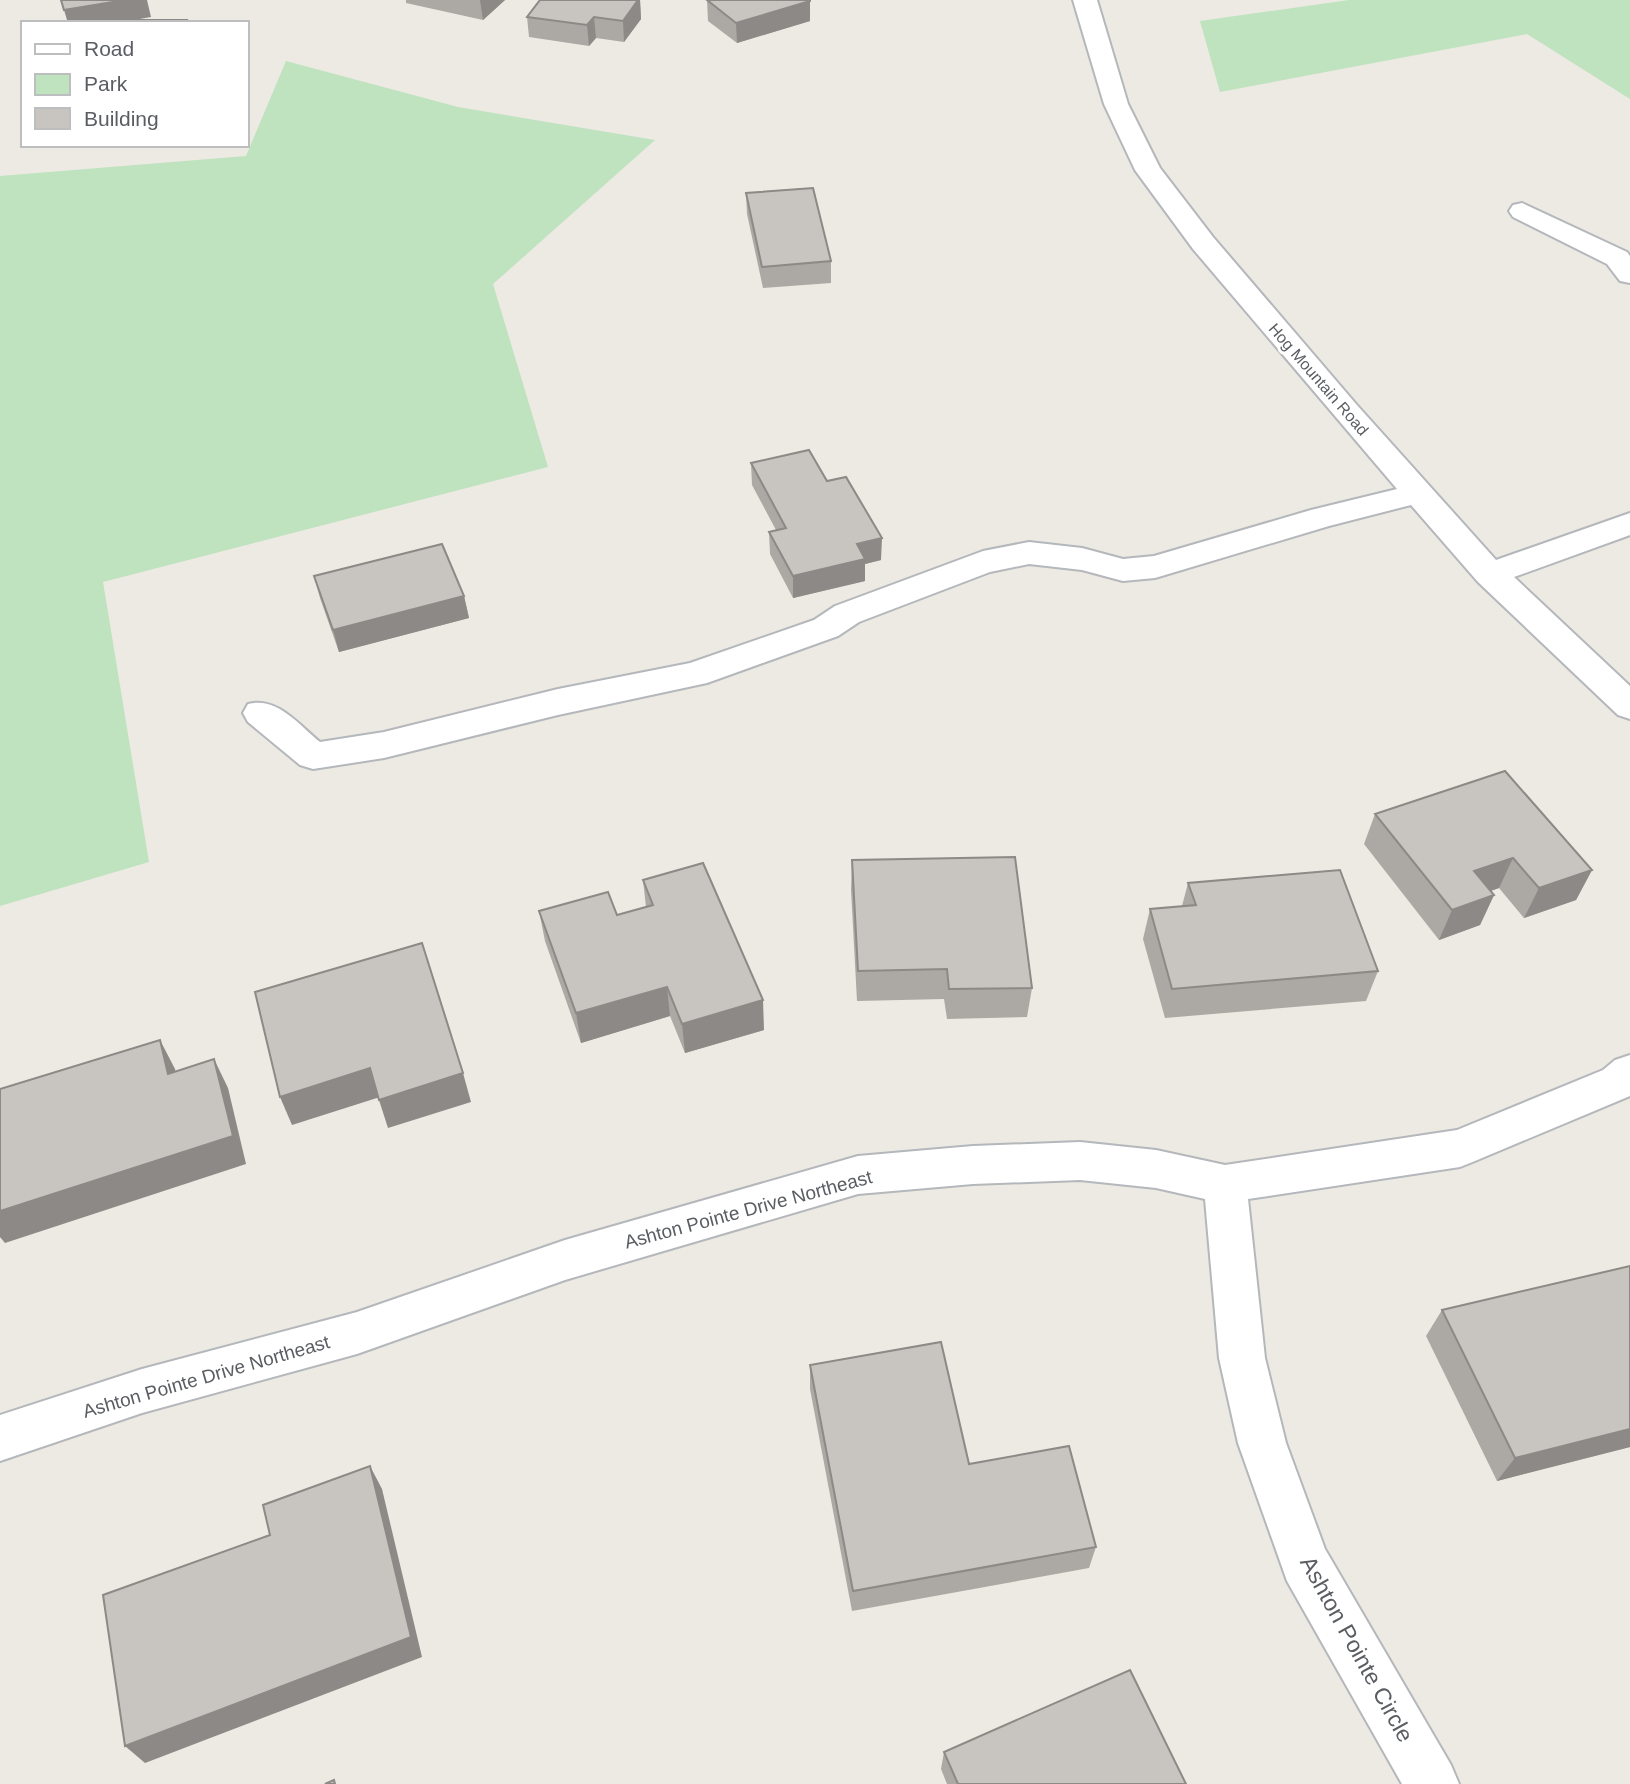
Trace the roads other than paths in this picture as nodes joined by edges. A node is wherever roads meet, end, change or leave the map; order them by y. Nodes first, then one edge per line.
1 (1085, 0) edge
2 (1522, 211) dead end
3 (1630, 275) edge
4 (1420, 493) junction
5 (1630, 523) edge
6 (1490, 574) junction
7 (1630, 706) edge
8 (261, 713) dead end
9 (1630, 1072) edge
10 (1224, 1184) junction
11 (0, 1438) edge
12 (1432, 1784) edge

1 - 4 street, Hog Mountain Road
2 - 3 street
4 - 6 street, Hog Mountain Road
4 - 8 street
5 - 6 street
6 - 7 street, Hog Mountain Road
9 - 10 street, Ashton Pointe Drive Northeast
10 - 11 street, Ashton Pointe Drive Northeast
10 - 12 street, Ashton Pointe Circle

